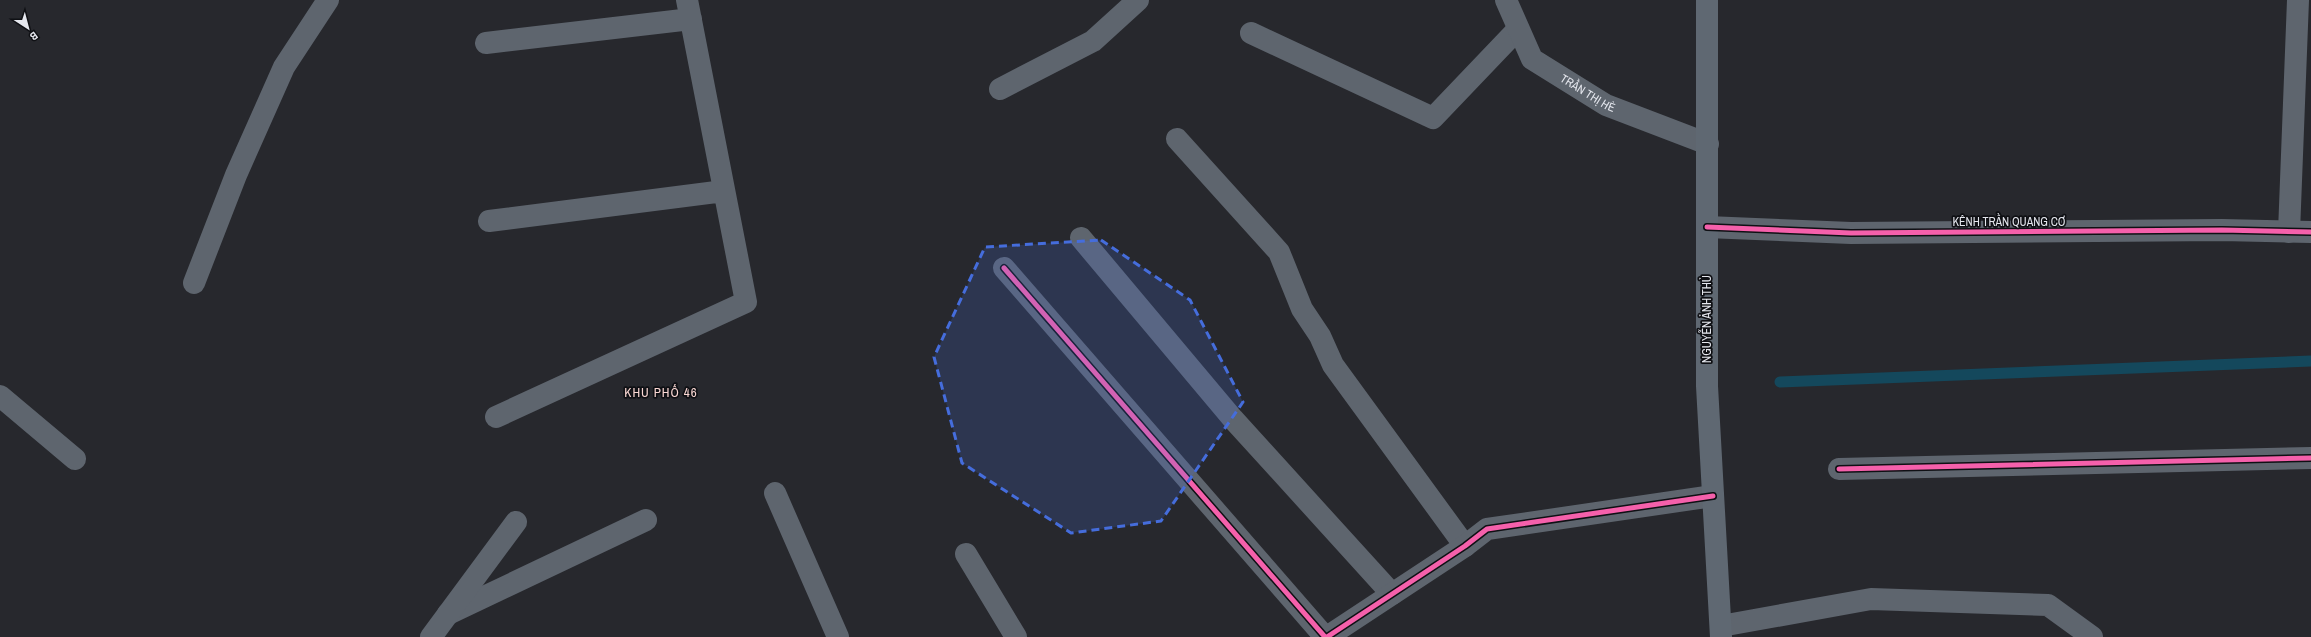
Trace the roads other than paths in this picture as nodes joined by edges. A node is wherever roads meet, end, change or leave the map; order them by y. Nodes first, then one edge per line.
1 (328, 0) edge
2 (1138, 0) edge
3 (1506, 0) edge
4 (1707, 0) edge
5 (2298, 0) edge
6 (689, 9) edge
7 (1518, 29) junction
8 (1251, 33) dead end
9 (486, 43) dead end
10 (1000, 89) dead end
11 (1177, 139) dead end
12 (1708, 144) junction
13 (724, 191) junction
14 (489, 221) dead end
15 (1707, 227) junction
16 (2289, 232) junction
17 (2311, 232) edge
18 (1081, 238) dead end
19 (1004, 268) dead end
20 (194, 283) dead end
21 (0, 396) edge
22 (496, 417) dead end
23 (2311, 458) edge
24 (75, 459) dead end
25 (1839, 469) dead end
26 (775, 494) dead end
27 (1714, 496) junction
28 (646, 520) dead end
29 (516, 522) dead end
30 (1465, 546) junction
31 (966, 554) dead end
32 (1392, 594) junction
33 (448, 614) junction
34 (1721, 632) edge
35 (431, 637) edge
36 (838, 637) edge
37 (1016, 637) edge
38 (1326, 637) edge
39 (2092, 637) edge

1 - 20 street
2 - 10 street
3 - 7 street, TRẦN THỊ HÈ
4 - 12 main road, NGUYỄN ẢNH THỦ
5 - 16 street
6 - 9 street
6 - 13 street
7 - 8 street
7 - 12 street, TRẦN THỊ HÈ
11 - 30 street
12 - 15 main road, NGUYỄN ẢNH THỦ
13 - 14 street
13 - 22 street
15 - 16 street, KÊNH TRẦN QUANG CƠ
15 - 27 main road, NGUYỄN ẢNH THỦ
16 - 17 street, KÊNH TRẦN QUANG CƠ
18 - 32 street
19 - 38 street
21 - 24 street
23 - 25 street
26 - 36 street
27 - 30 street
27 - 34 main road, NGUYỄN ẢNH THỦ
28 - 33 street
29 - 33 street
30 - 32 street
31 - 37 street
32 - 38 street
33 - 35 street
34 - 39 street

